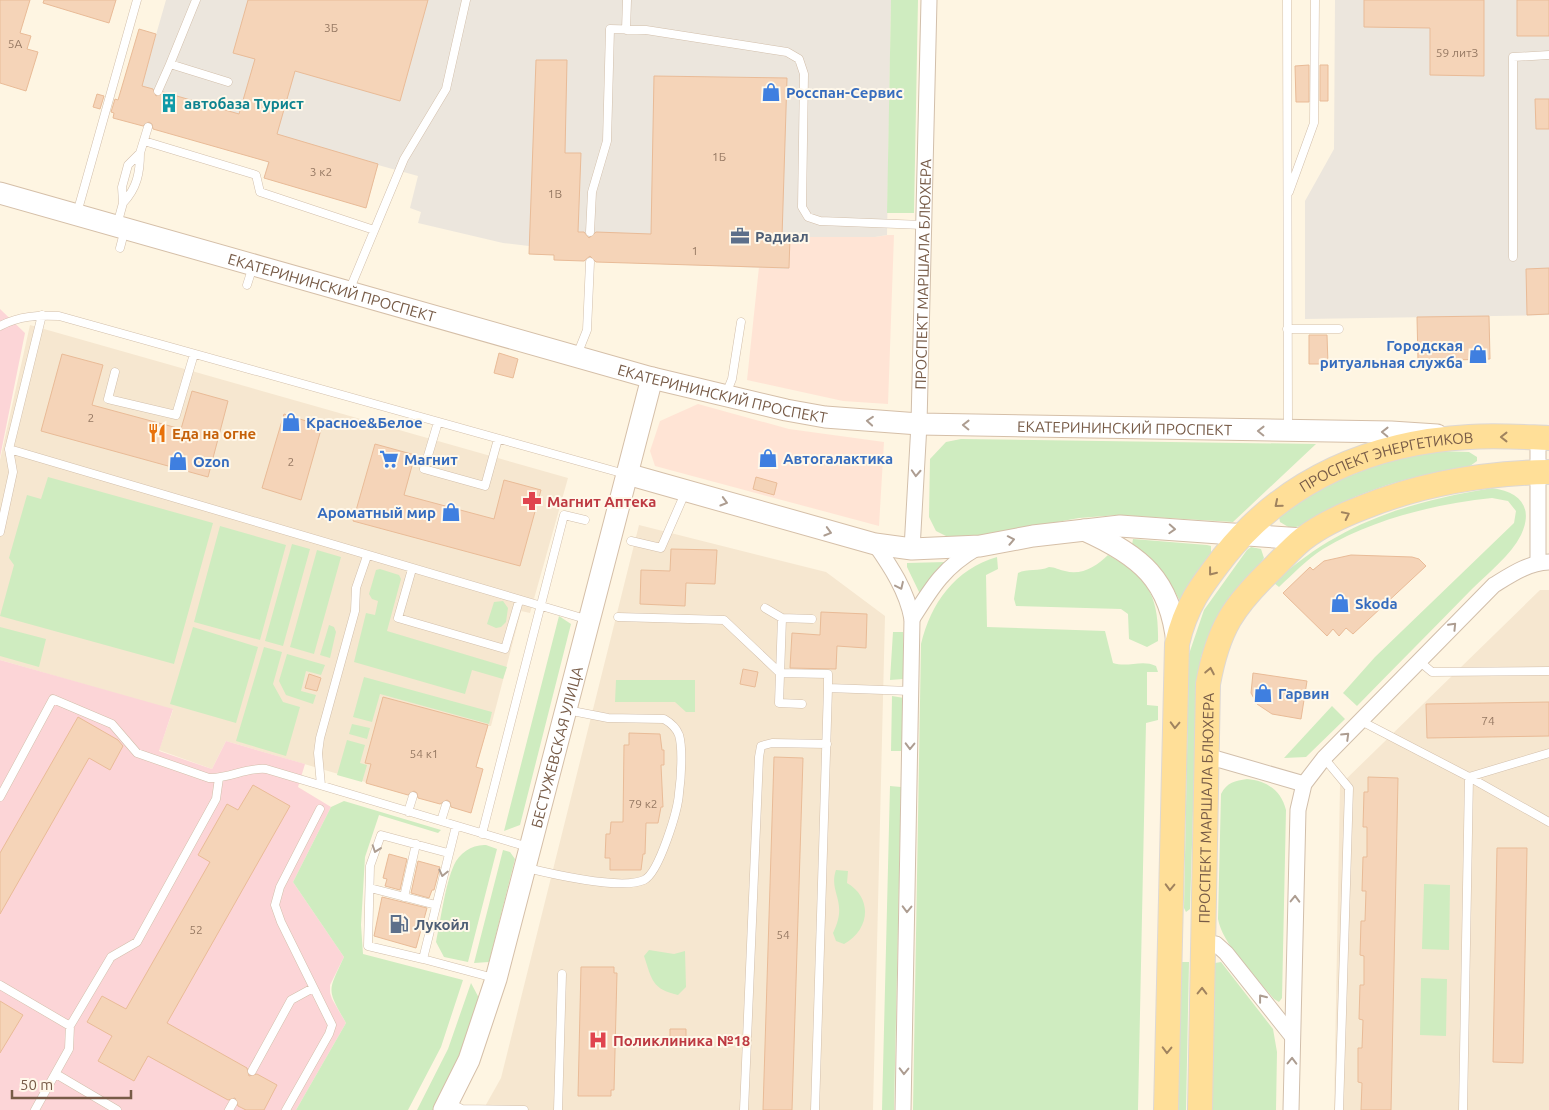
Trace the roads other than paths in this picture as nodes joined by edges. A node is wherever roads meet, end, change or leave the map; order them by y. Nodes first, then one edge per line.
1 (137, 0) edge
2 (196, 0) edge
3 (466, 0) edge
4 (627, 0) edge
5 (929, 0) edge
6 (1287, 0) edge
7 (1315, 0) edge
8 (626, 30) junction
9 (1549, 55) edge
10 (170, 64) junction
11 (228, 82) dead end
12 (158, 91) dead end
13 (148, 127) dead end
14 (144, 141) junction
15 (140, 153) junction
16 (0, 193) edge
17 (1287, 198) junction
18 (123, 204) junction
19 (76, 214) junction
20 (924, 225) junction
21 (374, 230) junction
22 (590, 232) dead end
23 (121, 235) junction
24 (1513, 257) dead end
25 (590, 262) dead end
26 (253, 265) junction
27 (247, 285) dead end
28 (348, 292) junction
29 (42, 315) junction
30 (741, 322) dead end
31 (0, 326) edge
32 (1287, 329) junction
33 (1339, 329) dead end
34 (194, 354) junction
35 (576, 356) junction
36 (115, 372) dead end
37 (652, 378) junction
38 (725, 396) junction
39 (438, 422) junction
40 (919, 424) junction
41 (1288, 431) junction
42 (1469, 437) junction
43 (1544, 438) edge
44 (498, 439) junction
45 (9, 449) junction
46 (1544, 472) edge
47 (627, 474) junction
48 (1469, 476) junction
49 (686, 491) junction
50 (585, 520) dead end
51 (1082, 529) junction
52 (0, 532) edge
53 (1243, 534) junction
54 (1304, 539) junction
55 (631, 540) dead end
56 (875, 544) junction
57 (980, 546) junction
58 (912, 549) junction
59 (367, 556) junction
60 (1544, 562) edge
61 (412, 569) junction
62 (519, 601) junction
63 (541, 608) junction
64 (765, 608) dead end
65 (618, 617) dead end
66 (782, 618) junction
67 (812, 618) dead end
68 (912, 619) junction
69 (589, 620) junction
70 (1177, 644) junction
71 (1419, 661) junction
72 (1549, 671) edge
73 (780, 673) junction
74 (828, 688) junction
75 (911, 691) junction
76 (802, 704) dead end
77 (566, 710) junction
78 (1362, 721) junction
79 (827, 744) junction
80 (1549, 753) edge
81 (1207, 756) junction
82 (1324, 758) junction
83 (1470, 776) junction
84 (219, 778) junction
85 (1304, 784) junction
86 (321, 785) junction
87 (413, 796) dead end
88 (0, 797) edge
89 (446, 805) dead end
90 (320, 810) dead end
91 (408, 812) junction
92 (441, 821) junction
93 (1549, 822) edge
94 (456, 826) junction
95 (482, 834) junction
96 (416, 844) junction
97 (448, 852) junction
98 (527, 858) junction
99 (370, 888) junction
100 (404, 897) junction
101 (436, 905) junction
102 (1169, 942) junction
103 (1203, 943) junction
104 (423, 959) junction
105 (562, 974) dead end
106 (496, 979) junction
107 (0, 985) edge
108 (313, 988) junction
109 (70, 1026) junction
110 (1292, 1036) junction
111 (252, 1071) dead end
112 (56, 1074) junction
113 (446, 1106) edge
114 (35, 1110) edge
115 (117, 1110) edge
116 (286, 1110) edge
117 (524, 1110) edge
118 (558, 1110) edge
119 (744, 1110) edge
120 (815, 1110) edge
121 (903, 1110) edge
122 (1166, 1110) edge
123 (1200, 1110) edge
124 (1291, 1110) edge
125 (1339, 1110) edge
126 (1463, 1110) edge

1 - 19 lane
2 - 10 lane
3 - 21 lane
4 - 8 lane
5 - 20 street, ПРОСПЕКТ МАРШАЛА БЛЮХЕРА
6 - 17 lane
7 - 17 lane
8 - 20 lane
8 - 22 lane
9 - 24 lane
10 - 11 lane
10 - 12 lane
13 - 14 lane
14 - 15 lane
14 - 21 lane
15 - 18 lane
15 - 18 lane
16 - 19 street, ЕКАТЕРИНИНСКИЙ ПРОСПЕКТ
17 - 32 lane
18 - 23 lane
19 - 23 street, ЕКАТЕРИНИНСКИЙ ПРОСПЕКТ
20 - 40 street, ПРОСПЕКТ МАРШАЛА БЛЮХЕРА
21 - 28 lane
23 - 26 street, ЕКАТЕРИНИНСКИЙ ПРОСПЕКТ
25 - 35 lane
26 - 27 lane
26 - 28 street, ЕКАТЕРИНИНСКИЙ ПРОСПЕКТ
28 - 35 street, ЕКАТЕРИНИНСКИЙ ПРОСПЕКТ
29 - 31 lane
29 - 34 lane
29 - 45 lane
30 - 38 lane
32 - 33 lane
32 - 41 lane
34 - 36 lane
34 - 39 lane
35 - 37 street, ЕКАТЕРИНИНСКИЙ ПРОСПЕКТ
37 - 38 street, ЕКАТЕРИНИНСКИЙ ПРОСПЕКТ
37 - 47 street, БЕСТУЖЕВСКАЯ УЛИЦА
40 -> 38 street, ЕКАТЕРИНИНСКИЙ ПРОСПЕКТ
39 - 44 lane
39 - 44 lane
41 -> 40 street, ЕКАТЕРИНИНСКИЙ ПРОСПЕКТ
40 -> 58 street, ПРОСПЕКТ МАРШАЛА БЛЮХЕРА
42 -> 41 street, ЕКАТЕРИНИНСКИЙ ПРОСПЕКТ
43 -> 42 main road, ПРОСПЕКТ ЭНЕРГЕТИКОВ
42 - 48 main road
42 -> 53 main road, ПРОСПЕКТ ЭНЕРГЕТИКОВ
43 - 46 street
44 - 47 lane
45 - 52 lane
45 - 59 lane
46 - 48 main road, ПРОСПЕКТ ЭНЕРГЕТИКОВ
46 - 60 street
47 - 49 street
47 - 69 street, БЕСТУЖЕВСКАЯ УЛИЦА
54 -> 48 main road, ПРОСПЕКТ ЭНЕРГЕТИКОВ
49 - 55 lane
49 -> 56 street
50 - 63 lane
51 -> 53 street
57 -> 51 street
51 - 70 street
53 - 54 street
53 -> 70 main road
81 -> 54 main road, ПРОСПЕКТ МАРШАЛА БЛЮХЕРА
56 - 58 street
56 -> 68 street
57 - 58 street
57 - 68 street
59 - 61 lane
59 - 86 lane
71 -> 60 street
61 - 62 lane
61 - 62 lane
62 - 63 lane
63 - 69 lane
63 - 95 lane
64 - 66 lane
65 - 73 lane
66 - 67 lane
66 - 73 lane
68 - 75 street
69 - 77 street, БЕСТУЖЕВСКАЯ УЛИЦА
70 -> 102 main road
71 - 72 lane
71 - 78 street
73 - 74 lane
73 - 76 lane
74 - 75 lane
74 - 79 lane
75 -> 121 street
77 - 98 street, БЕСТУЖЕВСКАЯ УЛИЦА
77 - 98 lane
82 -> 78 street
78 - 83 lane
79 - 119 lane
79 - 120 lane
80 - 83 lane
81 - 85 street
81 - 103 main road, ПРОСПЕКТ МАРШАЛА БЛЮХЕРА
82 - 85 street
82 - 125 lane
83 - 93 lane
83 - 126 lane
84 - 86 lane
84 - 88 lane
84 - 109 lane
110 -> 85 street
86 - 91 lane
87 - 91 lane
89 - 92 lane
90 - 108 lane
91 - 92 lane
92 - 94 lane
94 - 95 lane
94 - 97 lane
95 - 98 lane
96 - 97 lane
96 -> 99 lane
96 - 100 lane
97 -> 101 lane
98 - 106 street, БЕСТУЖЕВСКАЯ УЛИЦА
99 - 100 lane
99 - 104 lane
100 - 101 lane
101 - 104 lane
102 - 103 main road
102 -> 122 main road
110 -> 103 street
123 -> 103 main road, ПРОСПЕКТ МАРШАЛА БЛЮХЕРА
104 - 106 lane
105 - 118 lane
106 - 113 street, БЕСТУЖЕВСКАЯ УЛИЦА
107 - 109 lane
108 - 111 lane
108 - 116 lane
109 - 112 lane
124 -> 110 street
112 - 114 lane
112 - 115 lane
113 - 117 lane

